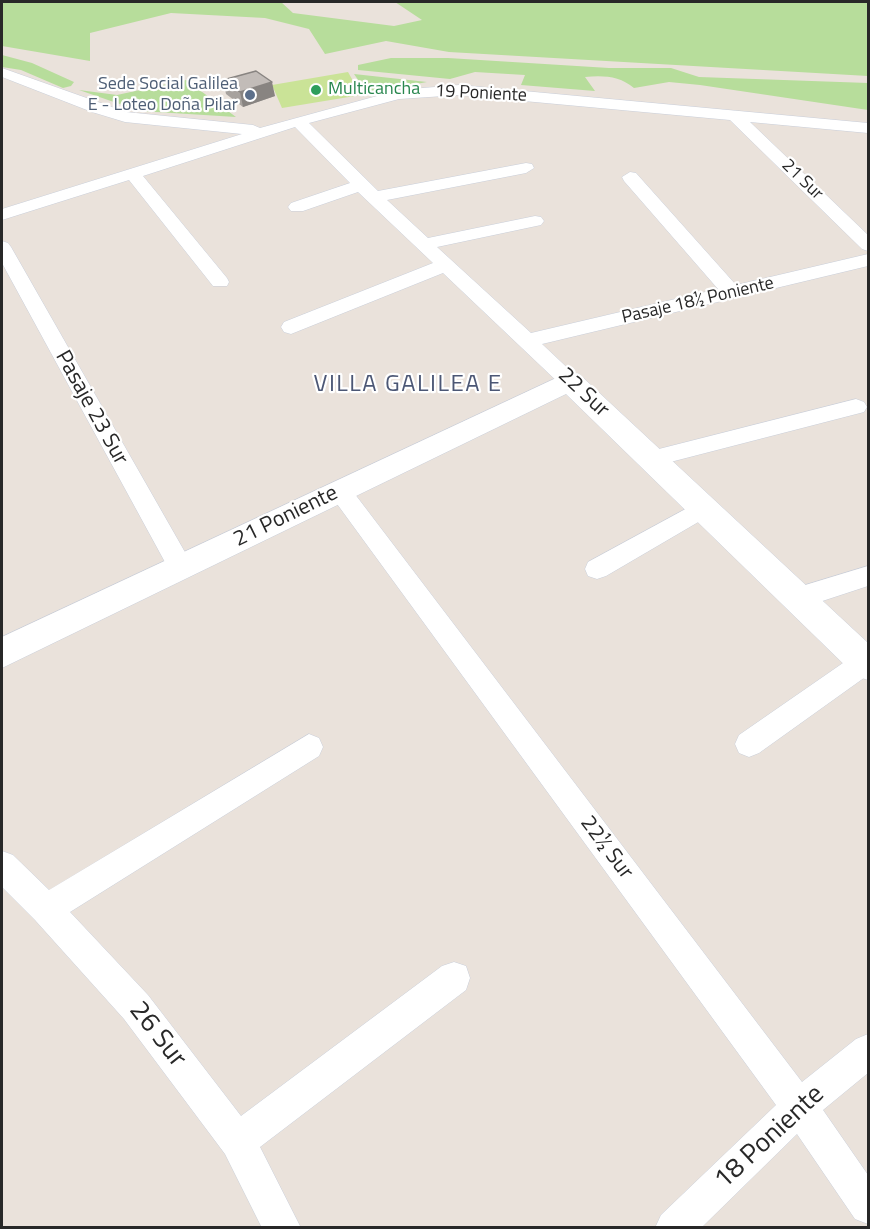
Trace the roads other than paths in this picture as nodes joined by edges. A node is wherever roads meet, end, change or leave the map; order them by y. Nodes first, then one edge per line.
1 (2, 72) edge
2 (735, 116) junction
3 (298, 121) junction
4 (868, 128) edge
5 (266, 131) junction
6 (525, 168) dead end
7 (132, 173) junction
8 (630, 177) dead end
9 (367, 191) junction
10 (297, 207) dead end
11 (2, 215) edge
12 (535, 221) dead end
13 (424, 244) junction
14 (868, 245) edge
15 (2, 248) edge
16 (868, 260) edge
17 (446, 265) junction
18 (220, 282) dead end
19 (732, 293) junction
20 (291, 327) dead end
21 (527, 341) junction
22 (569, 381) junction
23 (856, 407) dead end
24 (651, 459) junction
25 (340, 491) junction
26 (704, 508) junction
27 (181, 568) junction
28 (597, 569) dead end
29 (868, 576) edge
30 (798, 597) junction
31 (2, 653) edge
32 (867, 663) edge
33 (749, 744) dead end
34 (309, 747) dead end
35 (2, 866) edge
36 (46, 909) junction
37 (454, 978) dead end
38 (868, 1051) edge
39 (799, 1107) junction
40 (238, 1141) junction
41 (868, 1206) edge
42 (282, 1227) edge
43 (674, 1227) edge

1 - 5 street
2 - 3 street, 19 Poniente
2 - 4 street, 19 Poniente
2 - 14 street, 21 Sur
3 - 5 street, 19 Poniente
3 - 9 street, 22 Sur
5 - 7 street, 19 Poniente
6 - 9 street
7 - 11 street, 19 Poniente
7 - 18 street
8 - 19 street
9 - 10 street
9 - 13 street, 22 Sur
12 - 13 street
13 - 17 street, 22 Sur
15 - 27 street, Pasaje 23 Sur
16 - 19 street, Pasaje 18½ Poniente
17 - 20 street
17 - 21 street, 22 Sur
19 - 21 street, Pasaje 18½ Poniente
21 - 22 street, 22 Sur
22 - 24 street, 22 Sur
22 - 25 street, 21 Poniente
23 - 24 street
24 - 26 street, 22 Sur
25 - 27 street, 21 Poniente
25 - 39 street, 22½ Sur
26 - 28 street
26 - 30 street, 22 Sur
27 - 31 street, 21 Poniente
29 - 30 street
30 - 32 street, 22 Sur
32 - 33 street
34 - 36 street
35 - 36 street, 26 Sur
36 - 40 street, 26 Sur
37 - 40 street
38 - 39 street, 18 Poniente
39 - 41 street, 22½ Sur
39 - 43 street, 18 Poniente
40 - 42 street, 26 Sur

